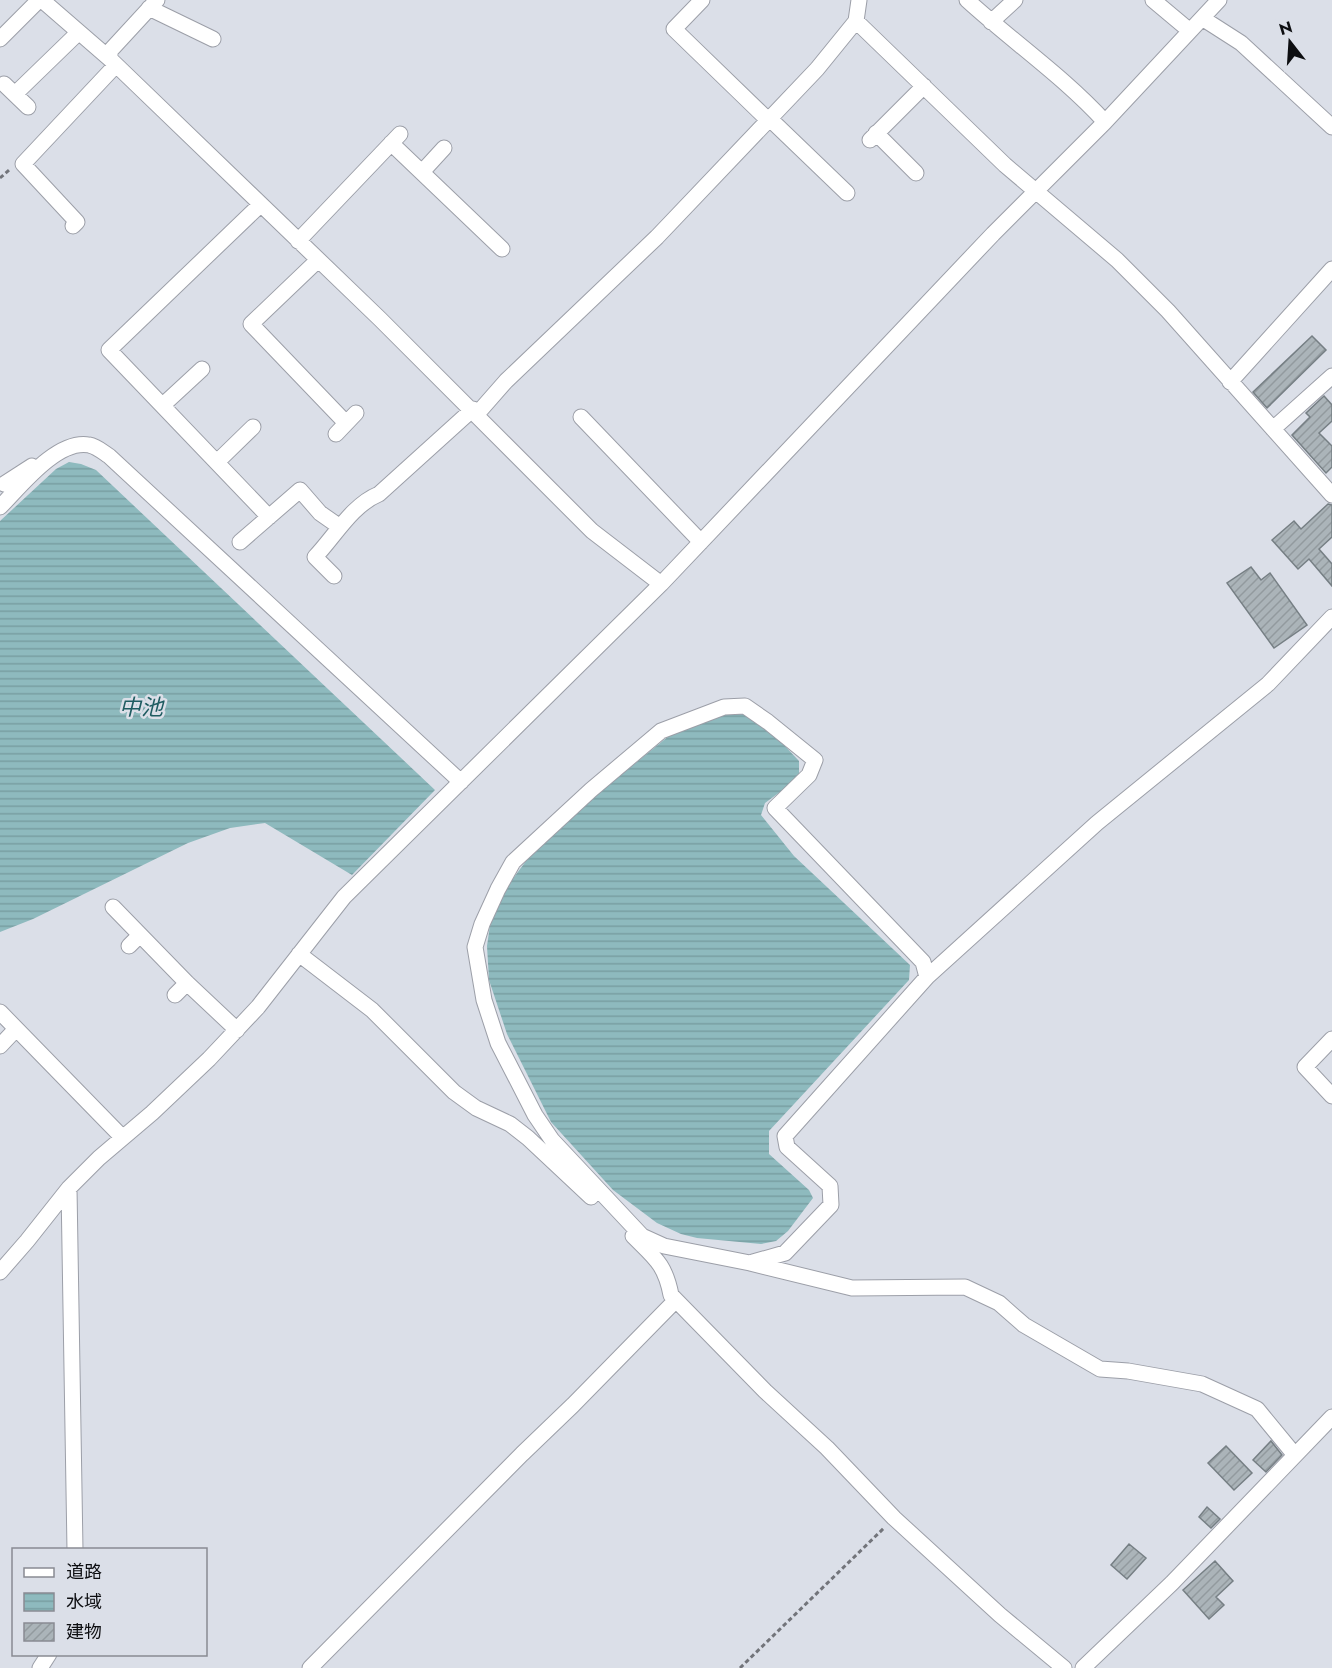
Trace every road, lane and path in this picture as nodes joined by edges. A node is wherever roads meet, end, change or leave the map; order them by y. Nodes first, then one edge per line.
1 (41, 0) edge
2 (702, 0) edge
3 (859, 0) edge
4 (967, 0) edge
5 (1015, 0) edge
6 (1153, 0) edge
7 (1219, 0) edge
8 (153, 4) edge
9 (1202, 18) junction
10 (856, 21) junction
11 (992, 22) junction
12 (1190, 31) junction
13 (79, 32) junction
14 (0, 39) edge
15 (213, 39) dead end
16 (113, 62) junction
17 (924, 86) junction
18 (28, 107) dead end
19 (769, 119) junction
20 (1105, 122) junction
21 (1332, 127) edge
22 (444, 148) dead end
23 (422, 172) junction
24 (916, 173) dead end
25 (1035, 192) junction
26 (847, 193) dead end
27 (260, 205) junction
28 (73, 226) dead end
29 (298, 241) junction
30 (502, 249) dead end
31 (318, 260) junction
32 (1332, 269) edge
33 (202, 369) dead end
34 (1332, 376) edge
35 (1230, 382) junction
36 (163, 405) junction
37 (475, 412) junction
38 (581, 417) dead end
39 (346, 423) dead end
40 (253, 427) dead end
41 (1273, 429) junction
42 (217, 462) junction
43 (42, 464) junction
44 (1, 484) edge
45 (1332, 495) edge
46 (0, 507) edge
47 (269, 517) junction
48 (340, 526) junction
49 (240, 542) dead end
50 (701, 542) junction
51 (334, 576) dead end
52 (661, 584) junction
53 (1332, 617) edge
54 (461, 782) junction
55 (113, 907) dead end
56 (140, 935) junction
57 (129, 946) dead end
58 (299, 954) junction
59 (927, 977) junction
60 (187, 983) junction
61 (175, 995) dead end
62 (0, 1012) edge
63 (16, 1029) junction
64 (237, 1030) junction
65 (1332, 1040) edge
66 (0, 1046) edge
67 (1332, 1096) edge
68 (122, 1137) junction
69 (69, 1188) junction
70 (750, 1263) junction
71 (0, 1272) edge
72 (675, 1300) junction
73 (1332, 1417) edge
74 (1294, 1454) junction
75 (894, 1518) junction
76 (75, 1548) edge
77 (310, 1668) edge
78 (740, 1668) edge
79 (1064, 1668) edge
80 (1083, 1668) edge

1 - 13 street
1 - 14 street
2 - 19 street
3 - 10 street
4 - 11 street
5 - 11 street
6 - 12 street
7 - 9 street
8 - 15 street
8 - 16 street
9 - 12 street
9 - 21 street
10 - 17 street
10 - 19 street
11 - 20 street
12 - 20 street
13 - 16 street
13 - 18 street
16 - 27 street
16 - 28 street
17 - 24 street
17 - 25 street
19 - 26 street
19 - 37 street
20 - 25 street
22 - 23 street
23 - 29 street
23 - 30 street
25 - 35 street
25 - 50 street
27 - 29 street
27 - 36 street
29 - 31 street
31 - 37 street
31 - 39 street
32 - 35 street
33 - 36 street
34 - 41 street
35 - 41 street
36 - 42 street
37 - 48 street
37 - 52 street
38 - 50 street
40 - 42 street
41 - 45 street
42 - 47 street
43 - 44 street
43 - 46 street
43 - 54 street
47 - 48 street
47 - 49 street
48 - 51 street
50 - 52 street
52 - 54 street
53 - 59 street
54 - 58 street
55 - 56 street
56 - 57 street
56 - 60 street
58 - 64 street
58 - 72 street
59 - 70 street
59 - 70 street
60 - 61 street
60 - 64 street
62 - 63 street
63 - 66 street
63 - 68 street
64 - 68 street
65 - 67 street
68 - 69 street
69 - 71 street
69 - 76 street
70 - 74 street
72 - 75 street
72 - 77 street
73 - 74 street
74 - 80 street
75 - 78 path
75 - 79 street

